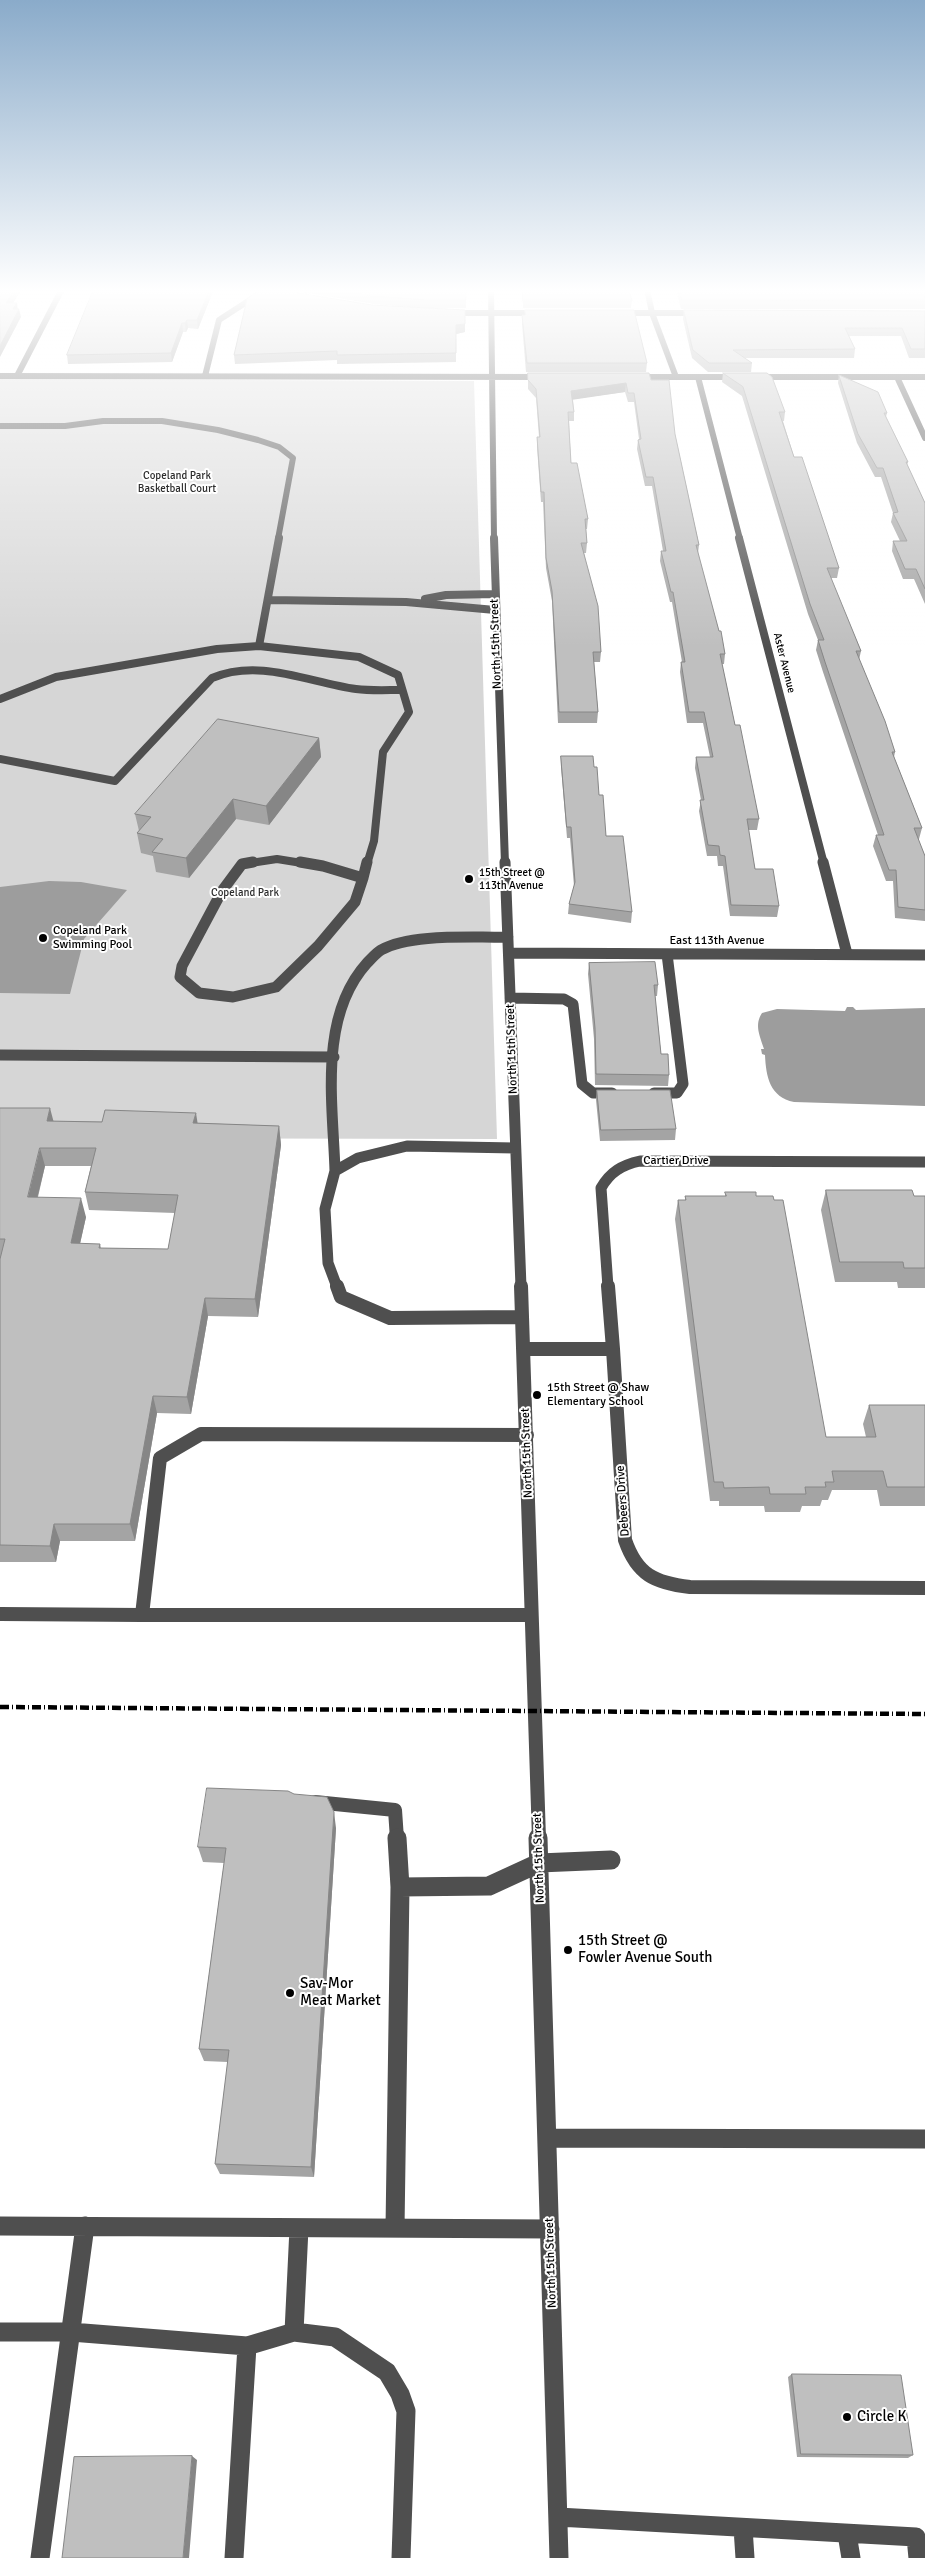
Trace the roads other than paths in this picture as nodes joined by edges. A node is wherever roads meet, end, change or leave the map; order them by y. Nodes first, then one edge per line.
1 (491, 408) edge
2 (706, 408) edge
3 (911, 408) edge
4 (0, 426) edge
5 (925, 438) edge
6 (494, 594) junction
7 (269, 600) junction
8 (406, 602) junction
9 (495, 610) junction
10 (259, 646) junction
11 (402, 690) junction
12 (0, 699) edge
13 (0, 759) edge
14 (363, 878) junction
15 (508, 937) junction
16 (509, 953) junction
17 (667, 954) junction
18 (847, 954) junction
19 (925, 955) edge
20 (510, 998) junction
21 (0, 1055) edge
22 (334, 1057) junction
23 (621, 1093) edge
24 (640, 1093) edge
25 (515, 1148) junction
26 (925, 1162) edge
27 (335, 1171) junction
28 (522, 1317) junction
29 (523, 1349) junction
30 (613, 1349) junction
31 (527, 1435) junction
32 (925, 1588) edge
33 (0, 1614) edge
34 (142, 1615) junction
35 (531, 1615) junction
36 (298, 1801) edge
37 (611, 1860) dead end
38 (539, 1863) junction
39 (400, 1887) junction
40 (547, 2138) junction
41 (925, 2140) edge
42 (0, 2226) edge
43 (85, 2226) junction
44 (298, 2228) junction
45 (395, 2228) junction
46 (550, 2229) junction
47 (0, 2332) edge
48 (71, 2332) junction
49 (294, 2332) junction
50 (247, 2346) junction
51 (558, 2517) junction
52 (743, 2528) junction
53 (847, 2534) junction
54 (920, 2544) edge
55 (40, 2558) edge
56 (234, 2558) edge
57 (402, 2558) edge
58 (559, 2558) edge
59 (746, 2558) edge
60 (851, 2558) edge

1 - 6 street, North 15th Street
2 - 18 street, Aster Avenue
3 - 5 street
4 - 7 street
6 - 8 street
6 - 9 street, North 15th Street
7 - 8 street
7 - 10 street
8 - 9 street
9 - 15 street, North 15th Street
10 - 11 street
10 - 12 street
11 - 13 street
11 - 14 street
14 - 14 street
15 - 16 street, North 15th Street
15 - 22 street
16 - 17 street, East 113th Avenue
16 - 20 street, North 15th Street
17 - 18 street, East 113th Avenue
17 - 24 street
18 - 19 street, East 113th Avenue
20 - 23 street
20 - 25 street, North 15th Street
21 - 22 street
22 - 27 street
25 - 27 street
25 - 28 street, North 15th Street
26 - 30 street, Cartier Drive
27 - 28 street
28 - 29 street, North 15th Street
29 - 30 street
29 - 31 street, North 15th Street
30 - 32 street, Debeers Drive
31 - 34 street
31 - 35 street, North 15th Street
33 - 34 street
34 - 35 street
35 - 38 street, North 15th Street
36 - 39 street
37 - 38 street
38 - 39 street
38 - 40 street, North 15th Street
39 - 45 street
40 - 41 street
40 - 46 street, North 15th Street
42 - 43 street
43 - 44 street
43 - 48 street
44 - 45 street
44 - 49 street
45 - 46 street
46 - 51 street, North 15th Street
47 - 48 street
48 - 50 street
48 - 55 street
49 - 50 street
49 - 57 street
50 - 56 street
51 - 52 street
51 - 58 street, North 15th Street
52 - 53 street
52 - 59 street
53 - 54 street
53 - 60 street

